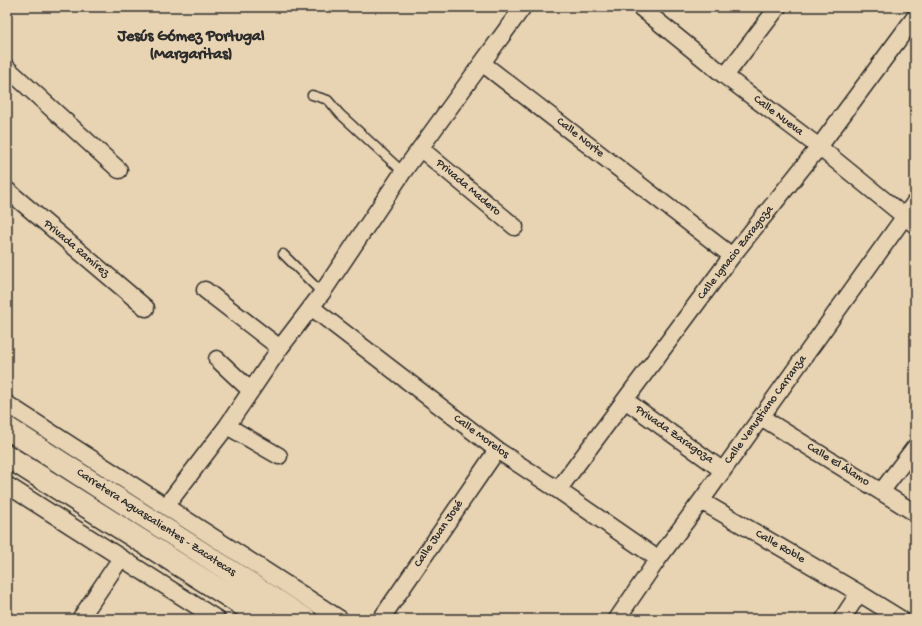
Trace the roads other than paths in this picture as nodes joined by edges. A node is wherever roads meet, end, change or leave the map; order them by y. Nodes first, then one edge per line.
1 (523, 7) edge
2 (640, 7) edge
3 (778, 7) edge
4 (915, 17) edge
5 (482, 63) junction
6 (7, 68) edge
7 (725, 76) junction
8 (312, 95) dead end
9 (819, 147) junction
10 (421, 149) junction
11 (120, 170) dead end
12 (403, 172) junction
13 (7, 190) edge
14 (915, 202) edge
15 (910, 221) edge
16 (515, 227) dead end
17 (283, 254) dead end
18 (732, 256) junction
19 (205, 290) dead end
20 (322, 293) junction
21 (311, 307) junction
22 (146, 308) dead end
23 (280, 348) junction
24 (217, 359) dead end
25 (251, 391) junction
26 (625, 400) junction
27 (7, 404) edge
28 (761, 417) junction
29 (226, 426) junction
30 (7, 428) edge
31 (915, 447) edge
32 (497, 450) junction
33 (7, 456) edge
34 (279, 456) dead end
35 (722, 470) junction
36 (7, 485) edge
37 (558, 490) junction
38 (881, 492) junction
39 (701, 501) junction
40 (166, 506) junction
41 (915, 513) edge
42 (121, 558) junction
43 (658, 559) junction
44 (859, 593) junction
45 (624, 617) edge
46 (80, 619) edge
47 (217, 619) edge
48 (265, 619) edge
49 (305, 619) edge
50 (340, 619) edge
51 (381, 619) edge
52 (842, 619) edge
53 (901, 619) edge

1 - 5 street
2 - 7 street, Calle Nueva
3 - 7 street
4 - 9 street, Calle Ignacio Zaragoza
5 - 10 street
5 - 18 street, Calle Norte
6 - 11 street
7 - 9 street, Calle Nueva
8 - 12 lane
9 - 15 street, Calle Nueva
9 - 18 street, Calle Ignacio Zaragoza
10 - 12 street
10 - 16 street, Privada Madero
12 - 20 street
13 - 22 street, Privada Ramírez
14 - 15 street, Calle Venustiano Carranza
15 - 28 street, Calle Venustiano Carranza
17 - 20 lane
18 - 26 street, Calle Ignacio Zaragoza
19 - 23 street
20 - 21 street
21 - 23 street
21 - 32 street, Calle Morelos
23 - 25 street
24 - 25 street
25 - 29 street
26 - 35 street, Privada Zaragoza
26 - 37 street, Calle Ignacio Zaragoza
27 - 40 street
28 - 35 street, Calle Venustiano Carranza
28 - 38 street, Calle El Álamo
29 - 34 street
29 - 40 street
30 - 49 highway, Carretera Aguascalientes - Zacatecas
31 - 38 street
32 - 37 street, Calle Morelos
32 - 51 street, Calle Juan José
33 - 48 highway, Carretera Aguascalientes - Zacatecas
35 - 39 street, Calle Venustiano Carranza
36 - 42 street
37 - 43 street, Calle Morelos
38 - 41 street, Calle El Álamo
39 - 43 street, Calle Venustiano Carranza
39 - 44 street, Calle Roble
40 - 50 street
42 - 46 street
42 - 47 street
43 - 45 street, Calle Venustiano Carranza
44 - 52 street
44 - 53 street, Calle Roble

